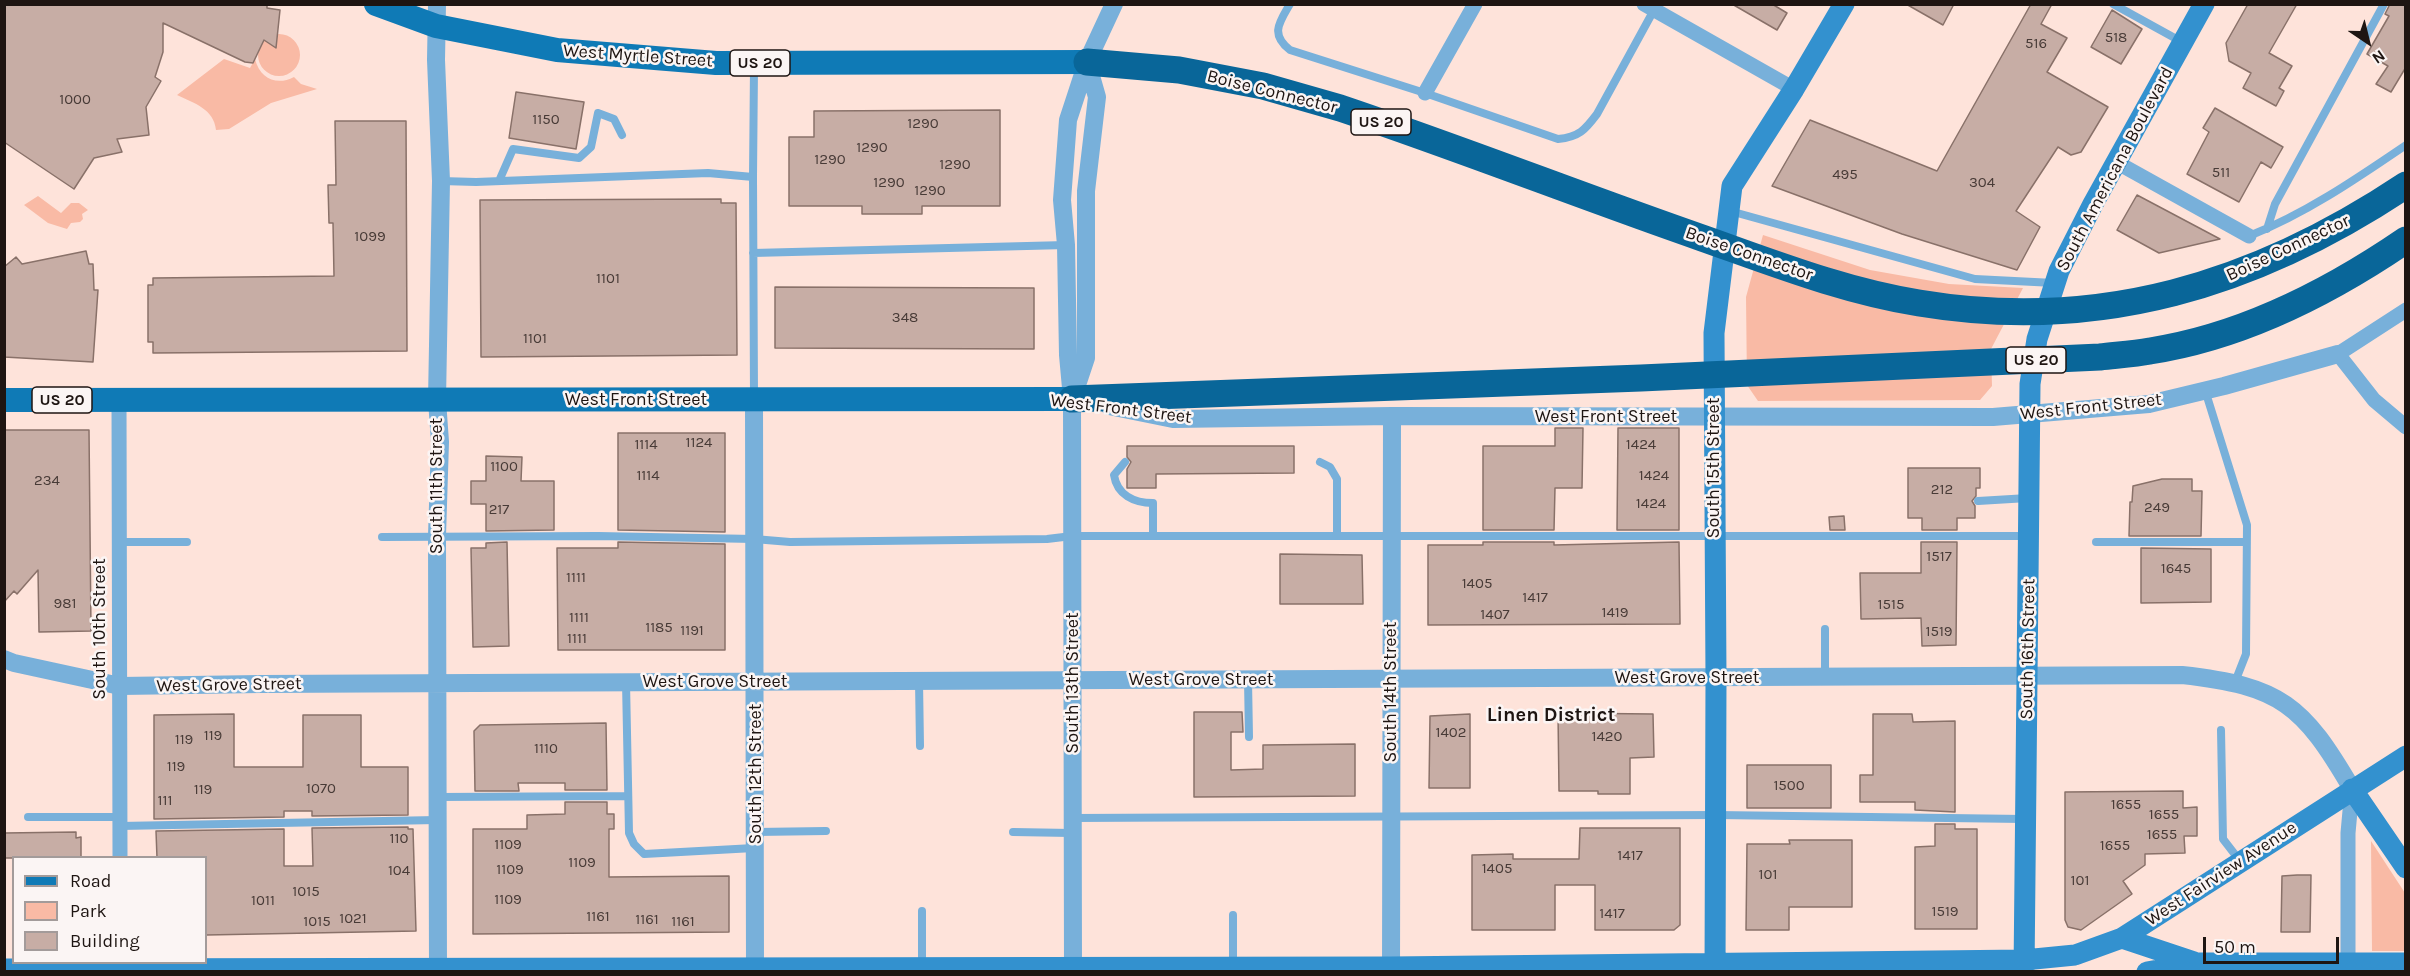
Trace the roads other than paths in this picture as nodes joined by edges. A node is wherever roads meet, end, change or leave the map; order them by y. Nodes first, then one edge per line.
1 (376, 4) edge
2 (1114, 4) edge
3 (1290, 4) edge
4 (1475, 4) edge
5 (1844, 4) edge
6 (2113, 4) edge
7 (2204, 4) edge
8 (2384, 4) edge
9 (1652, 6) edge
10 (437, 15) edge
11 (2183, 42) junction
12 (1087, 62) junction
13 (754, 63) junction
14 (1794, 89) junction
15 (1425, 93) junction
16 (622, 135) dead end
17 (2406, 145) edge
18 (2116, 162) junction
19 (753, 177) junction
20 (441, 181) junction
21 (500, 181) junction
22 (2406, 185) edge
23 (1729, 210) junction
24 (2267, 229) junction
25 (2249, 236) joint
26 (2406, 240) edge
27 (1066, 245) junction
28 (753, 253) junction
29 (2055, 283) junction
30 (2406, 310) edge
31 (2037, 339) joint
32 (2338, 354) junction
33 (2205, 390) junction
34 (754, 399) junction
35 (1072, 399) junction
36 (4, 400) edge
37 (119, 400) junction
38 (437, 400) junction
39 (2030, 414) junction
40 (1392, 417) junction
41 (1714, 418) junction
42 (2406, 427) edge
43 (1125, 462) dead end
44 (1320, 462) dead end
45 (2029, 498) junction
46 (1978, 501) dead end
47 (437, 536) junction
48 (1072, 536) junction
49 (1153, 536) junction
50 (1337, 536) junction
51 (1391, 536) junction
52 (1715, 536) junction
53 (2029, 536) junction
54 (382, 537) dead end
55 (754, 539) junction
56 (120, 542) junction
57 (187, 542) dead end
58 (2096, 542) dead end
59 (2246, 542) junction
60 (1825, 629) dead end
61 (4, 659) edge
62 (2027, 676) junction
63 (1825, 677) junction
64 (1716, 678) junction
65 (1391, 679) junction
66 (1072, 680) junction
67 (1248, 680) junction
68 (919, 681) junction
69 (626, 682) junction
70 (756, 682) junction
71 (2235, 682) junction
72 (437, 683) junction
73 (120, 686) junction
74 (2221, 730) dead end
75 (1249, 737) dead end
76 (920, 746) dead end
77 (2406, 756) edge
78 (2352, 789) junction
79 (628, 796) junction
80 (437, 797) junction
81 (1716, 815) junction
82 (28, 818) dead end
83 (1392, 818) junction
84 (2026, 819) junction
85 (437, 820) junction
86 (120, 822) junction
87 (1073, 826) junction
88 (826, 831) dead end
89 (1014, 832) dead end
90 (756, 840) junction
91 (120, 856) edge
92 (2241, 862) junction
93 (2406, 868) edge
94 (922, 911) dead end
95 (1233, 915) dead end
96 (2122, 938) junction
97 (2197, 963) junction
98 (2406, 963) edge
99 (2024, 966) edge
100 (922, 967) junction
101 (1233, 967) junction
102 (120, 968) edge
103 (1715, 968) edge
104 (2348, 968) edge
105 (4, 969) edge
106 (1073, 969) edge
107 (1391, 969) edge
108 (438, 970) edge
109 (755, 970) edge
110 (2147, 972) edge

1 - 10 main road, West Myrtle Street / US 20
2 - 12 street, South 13th Street
3 - 15 lane
4 - 15 street
5 - 14 main road, South 15th Street
6 - 11 lane
7 - 11 main road, South Americana Boulevard
8 - 24 lane
9 - 14 street
9 - 15 lane
10 - 13 main road, West Myrtle Street / US 20
10 - 20 street, South 11th Street
11 - 18 main road, South Americana Boulevard
12 - 13 main road, West Myrtle Street / US 20
12 - 22 highway, Boise Connector / US 20
12 - 27 street, South 13th Street
12 - 35 street, South 13th Street
13 - 19 lane
14 - 23 main road, South 15th Street
16 - 21 lane
17 - 24 lane
18 - 25 street
18 - 29 main road, South Americana Boulevard
19 - 21 lane
19 - 28 lane
20 - 21 lane
20 - 38 street, South 11th Street
23 - 29 lane
23 - 41 main road, South 15th Street
24 - 25 lane
26 - 35 highway, US 20
27 - 28 lane
27 - 35 street, South 13th Street
28 - 34 lane
29 - 31 main road, South Americana Boulevard
30 - 32 street
31 - 39 main road, South 16th Street
32 - 33 street, West Front Street
32 - 42 street
33 - 39 street, West Front Street
33 - 59 lane
34 - 35 main road, West Front Street / US 20
34 - 38 main road, West Front Street / US 20
34 - 55 street, South 12th Street
35 - 40 street, West Front Street
35 - 48 street, South 13th Street
36 - 37 main road, West Front Street / US 20
37 - 38 main road, West Front Street / US 20
37 - 56 street, South 10th Street
38 - 47 street, South 11th Street
39 - 41 street, West Front Street
39 - 45 main road, South 16th Street
40 - 41 street, West Front Street
40 - 51 street, South 14th Street
41 - 52 main road, South 15th Street
43 - 49 lane
44 - 50 lane
45 - 46 lane
45 - 53 main road, South 16th Street
47 - 54 lane
47 - 55 lane
47 - 72 street, South 11th Street
48 - 49 lane
48 - 55 lane
48 - 66 street, South 13th Street
49 - 50 lane
50 - 51 lane
51 - 52 lane
51 - 65 street, South 14th Street
52 - 53 lane
52 - 64 main road, South 15th Street
53 - 62 main road, South 16th Street
55 - 70 street, South 12th Street
56 - 57 lane
56 - 73 street, South 10th Street
58 - 59 lane
59 - 71 lane
60 - 63 lane
61 - 73 street, West Grove Street
62 - 63 street, West Grove Street
62 - 71 street, West Grove Street
62 - 84 main road, South 16th Street
63 - 64 street, West Grove Street
64 - 65 street, West Grove Street
64 - 81 main road, South 15th Street
65 - 67 street, West Grove Street
65 - 83 street, South 14th Street
66 - 67 street, West Grove Street
66 - 68 street, West Grove Street
66 - 87 street, South 13th Street
67 - 75 lane
68 - 70 street, West Grove Street
68 - 76 lane
69 - 70 street, West Grove Street
69 - 72 street, West Grove Street
69 - 79 lane
70 - 90 street, South 12th Street
71 - 78 street, West Grove Street
72 - 73 street, West Grove Street
72 - 80 street, South 11th Street
73 - 86 street, South 10th Street
74 - 92 lane
77 - 78 main road, West Fairview Avenue
78 - 92 main road, West Fairview Avenue
78 - 93 main road
78 - 104 street
79 - 80 lane
79 - 90 lane
80 - 85 street, South 11th Street
81 - 83 lane
81 - 84 lane
81 - 103 main road, South 15th Street
82 - 86 lane
83 - 87 lane
83 - 107 street, South 14th Street
84 - 99 main road, South 16th Street
85 - 86 lane
85 - 108 street, South 11th Street
86 - 91 street, South 10th Street
87 - 89 lane
87 - 106 street, South 13th Street
88 - 90 lane
90 - 109 street, South 12th Street
92 - 96 main road, West Fairview Avenue
94 - 100 lane
95 - 101 lane
96 - 97 main road
96 - 99 main road, West Fairview Avenue
97 - 104 main road
97 - 110 main road
98 - 104 main road
99 - 103 main road, West Fairview Avenue
100 - 106 main road, West Fairview Avenue
100 - 109 main road, West Fairview Avenue
101 - 106 main road, West Fairview Avenue
101 - 107 main road, West Fairview Avenue
102 - 105 main road, West Fairview Avenue
102 - 108 main road, West Fairview Avenue
103 - 107 main road, West Fairview Avenue
108 - 109 main road, West Fairview Avenue

